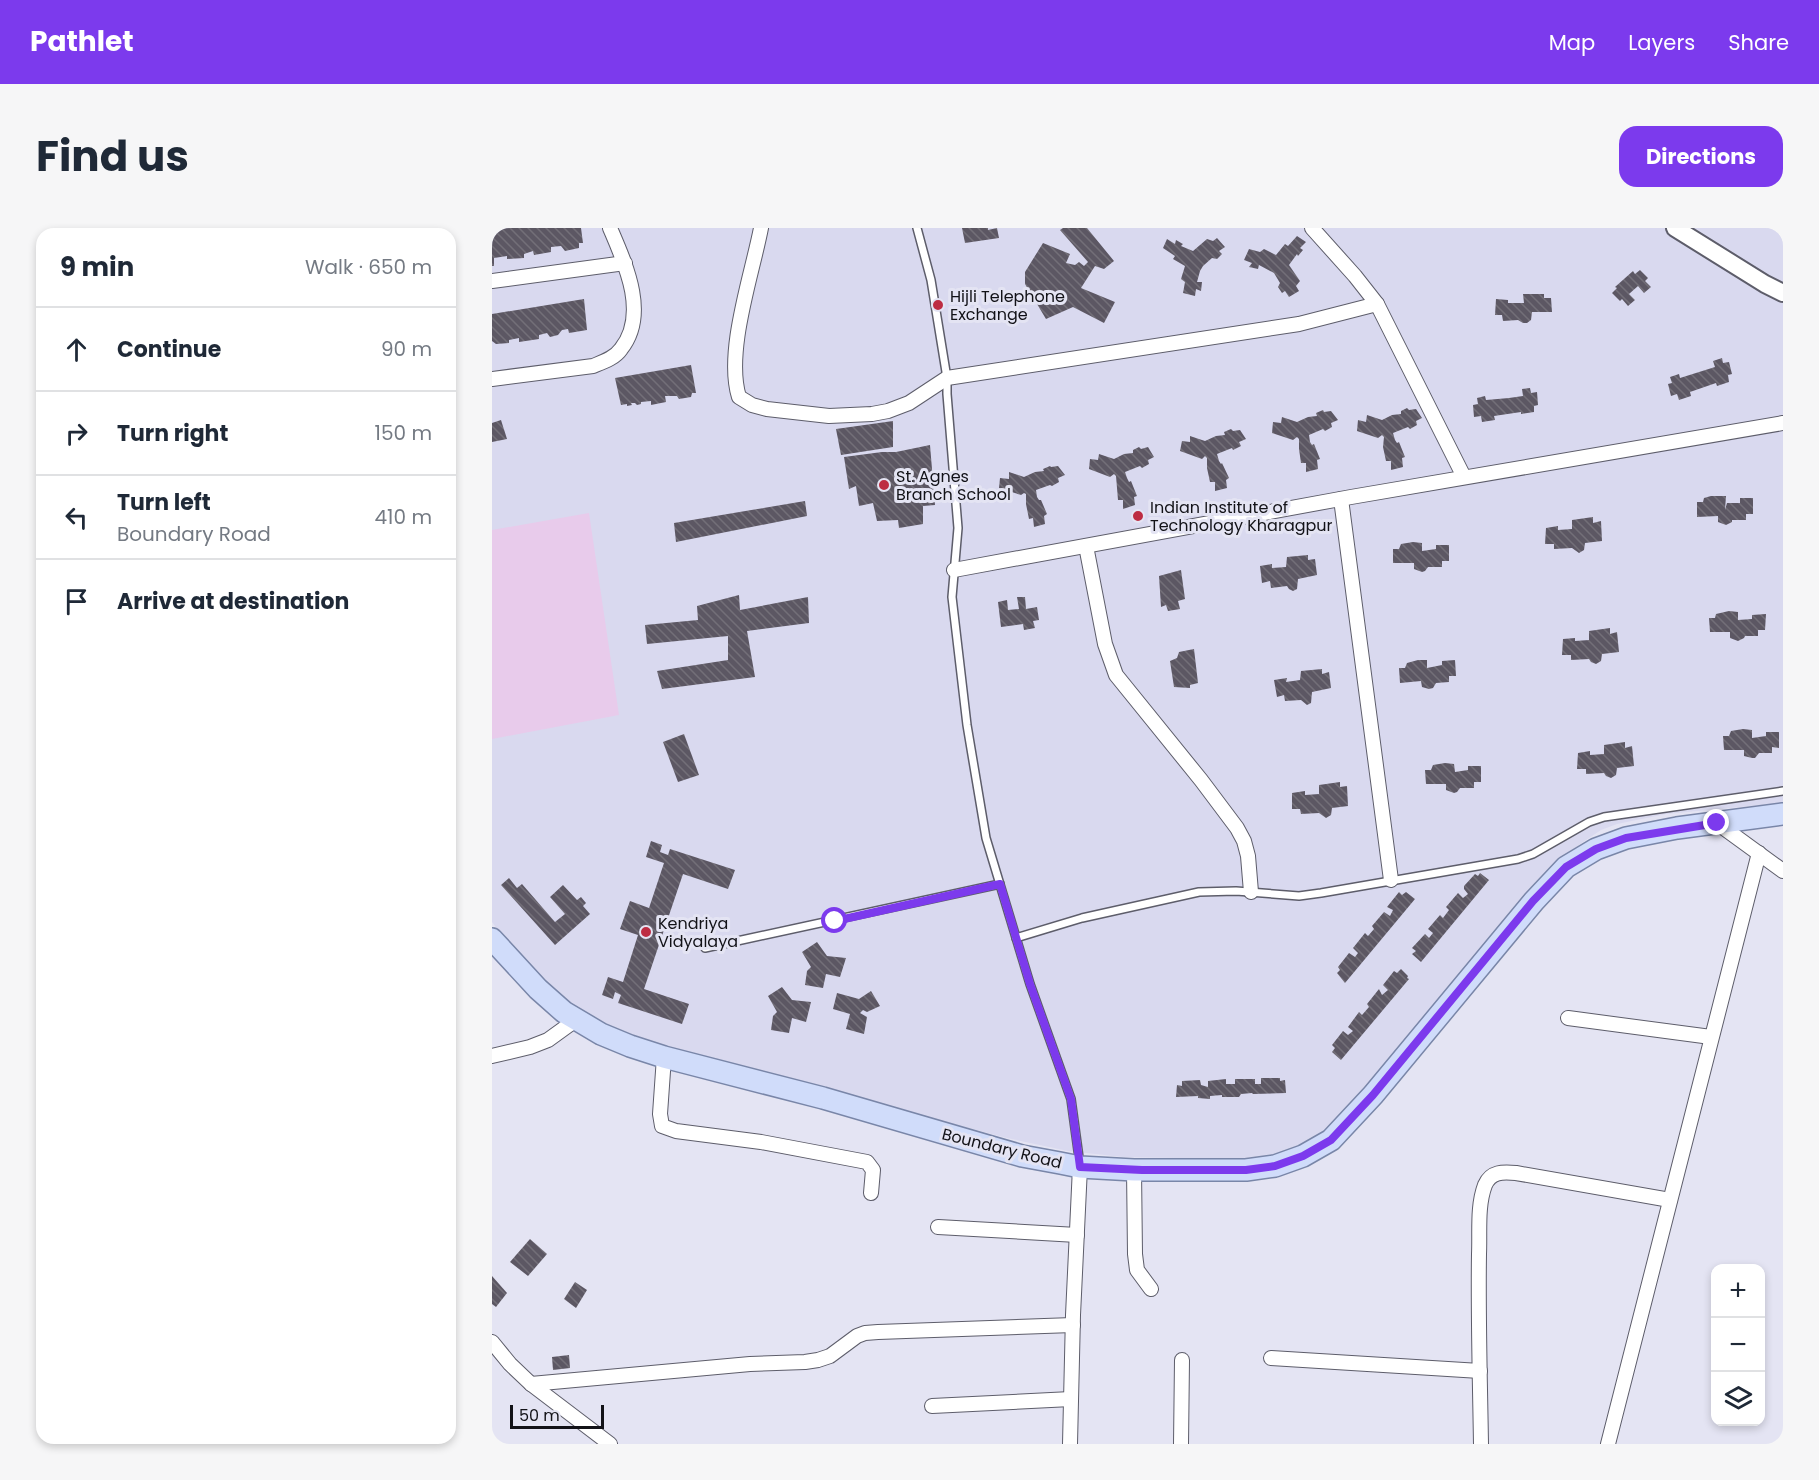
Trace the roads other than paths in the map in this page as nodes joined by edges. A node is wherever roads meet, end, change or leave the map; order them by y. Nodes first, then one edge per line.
1 (610, 228) edge
2 (761, 228) edge
3 (917, 228) edge
4 (1312, 228) edge
5 (1675, 228) edge
6 (625, 263) junction
7 (492, 280) edge
8 (1783, 292) edge
9 (1377, 304) junction
10 (947, 378) junction
11 (492, 379) edge
12 (1783, 423) edge
13 (1464, 477) junction
14 (1341, 499) junction
15 (1086, 546) junction
16 (954, 570) junction
17 (1783, 791) edge
18 (1783, 814) edge
19 (1717, 823) junction
20 (1759, 853) junction
21 (1783, 871) edge
22 (1391, 880) junction
23 (1000, 884) junction
24 (1251, 892) junction
25 (1016, 938) junction
26 (492, 939) edge
27 (705, 948) dead end
28 (1568, 1018) dead end
29 (577, 1019) junction
30 (1711, 1037) junction
31 (492, 1056) edge
32 (664, 1057) junction
33 (1080, 1167) junction
34 (1134, 1170) junction
35 (872, 1193) dead end
36 (1670, 1200) junction
37 (938, 1227) dead end
38 (1077, 1235) junction
39 (1150, 1289) dead end
40 (1072, 1324) junction
41 (492, 1342) edge
42 (1271, 1358) dead end
43 (1182, 1360) dead end
44 (1480, 1371) junction
45 (531, 1384) junction
46 (1071, 1399) junction
47 (932, 1406) dead end
48 (610, 1444) edge
49 (1070, 1444) edge
50 (1181, 1444) edge
51 (1481, 1444) edge
52 (1608, 1444) edge

1 - 6 street
2 - 10 street
3 - 10 lane
4 - 9 street
5 - 8 street
6 - 7 street
6 - 11 street
9 - 10 street
9 - 13 street
10 - 16 lane
12 - 13 street
13 - 14 street
14 - 15 street
14 - 22 street
15 - 16 street
15 - 24 street
16 - 23 lane
17 - 22 lane
18 - 19 main road, Boundary Road
19 - 20 street
19 - 34 main road, Boundary Road
20 - 21 street
20 - 30 street
22 - 24 lane
23 - 25 lane
23 - 27 lane
24 - 25 lane
25 - 33 lane
26 - 29 main road, Boundary Road
28 - 30 street
29 - 31 street
29 - 32 main road, Boundary Road
30 - 36 street
32 - 33 main road, Boundary Road
32 - 35 street
33 - 34 main road, Boundary Road
33 - 38 street
34 - 39 street
36 - 44 street
36 - 52 street
37 - 38 street
38 - 40 street
40 - 45 street
40 - 46 street
41 - 45 street
42 - 44 street
43 - 50 street
44 - 51 street
45 - 48 street
46 - 47 street
46 - 49 street

